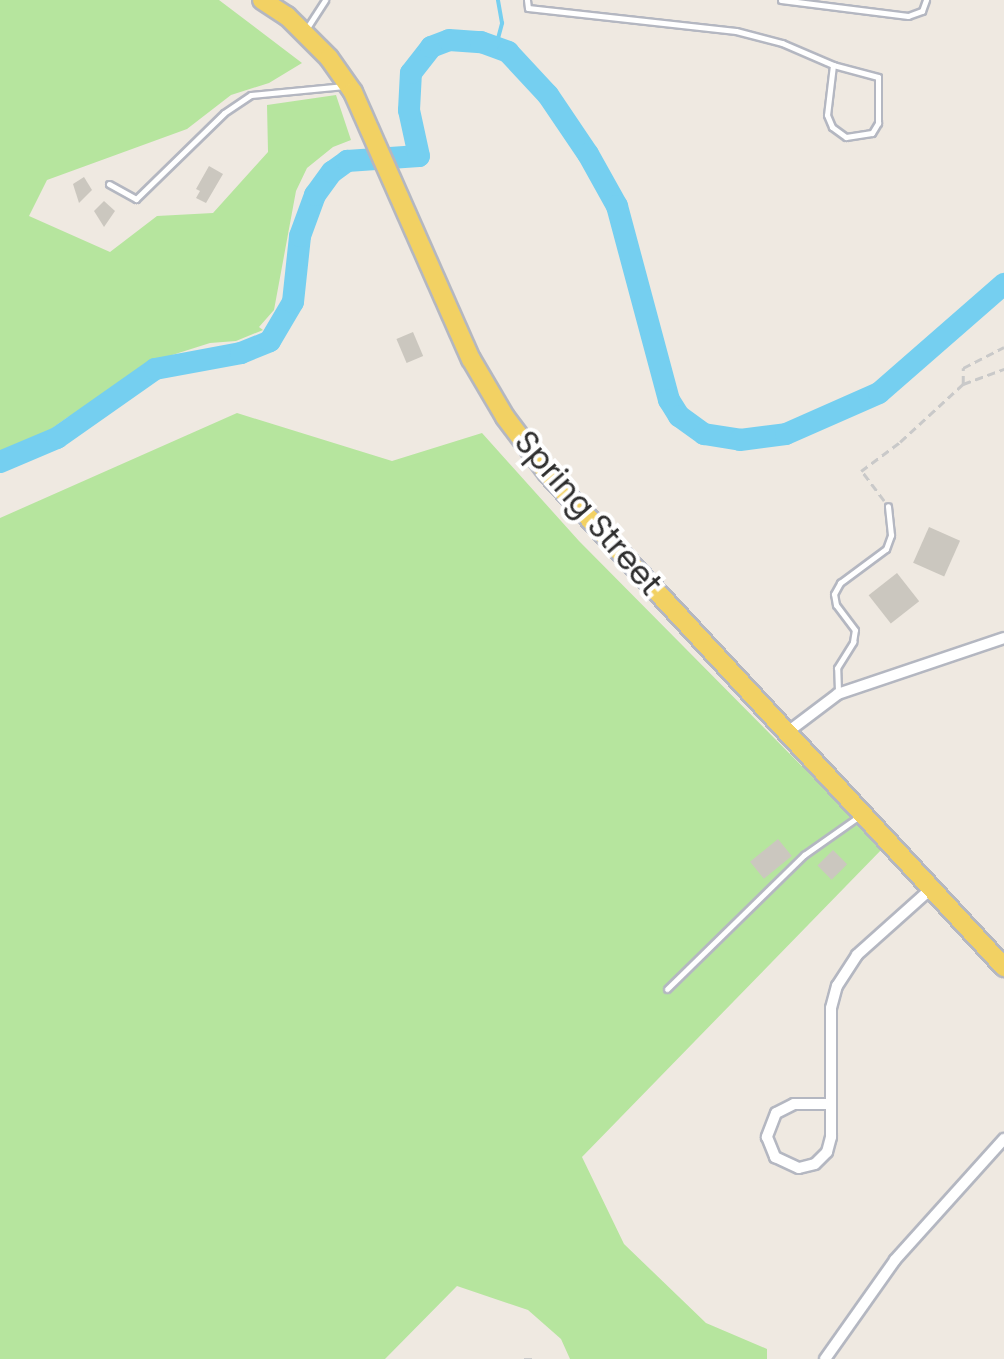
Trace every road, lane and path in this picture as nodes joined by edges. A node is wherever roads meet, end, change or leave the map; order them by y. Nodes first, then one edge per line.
1 (262, 0) edge
2 (325, 0) edge
3 (781, 0) edge
4 (926, 0) edge
5 (527, 4) edge
6 (304, 33) junction
7 (833, 66) junction
8 (348, 86) junction
9 (108, 184) dead end
10 (1004, 346) edge
11 (1004, 369) edge
12 (963, 384) junction
13 (888, 506) joint
14 (1004, 638) edge
15 (838, 694) junction
16 (789, 731) junction
17 (864, 812) junction
18 (933, 887) junction
19 (1004, 967) edge
20 (667, 989) dead end
21 (831, 1104) junction
22 (1004, 1139) edge
23 (524, 1359) edge
24 (533, 1359) edge
25 (825, 1359) edge

1 - 6 main road, Spring Street
2 - 6 lane
3 - 4 lane
5 - 7 lane
6 - 8 main road, Spring Street
7 - 7 lane
8 - 9 lane
8 - 16 main road, Spring Street
10 - 12 path
11 - 12 path
12 - 13 path
13 - 15 lane
14 - 15 street
15 - 16 street
16 - 17 main road, Spring Street
17 - 18 main road, Spring Street
17 - 20 lane
18 - 19 main road, Spring Street
18 - 21 street
21 - 21 street
22 - 25 street
23 - 24 path

